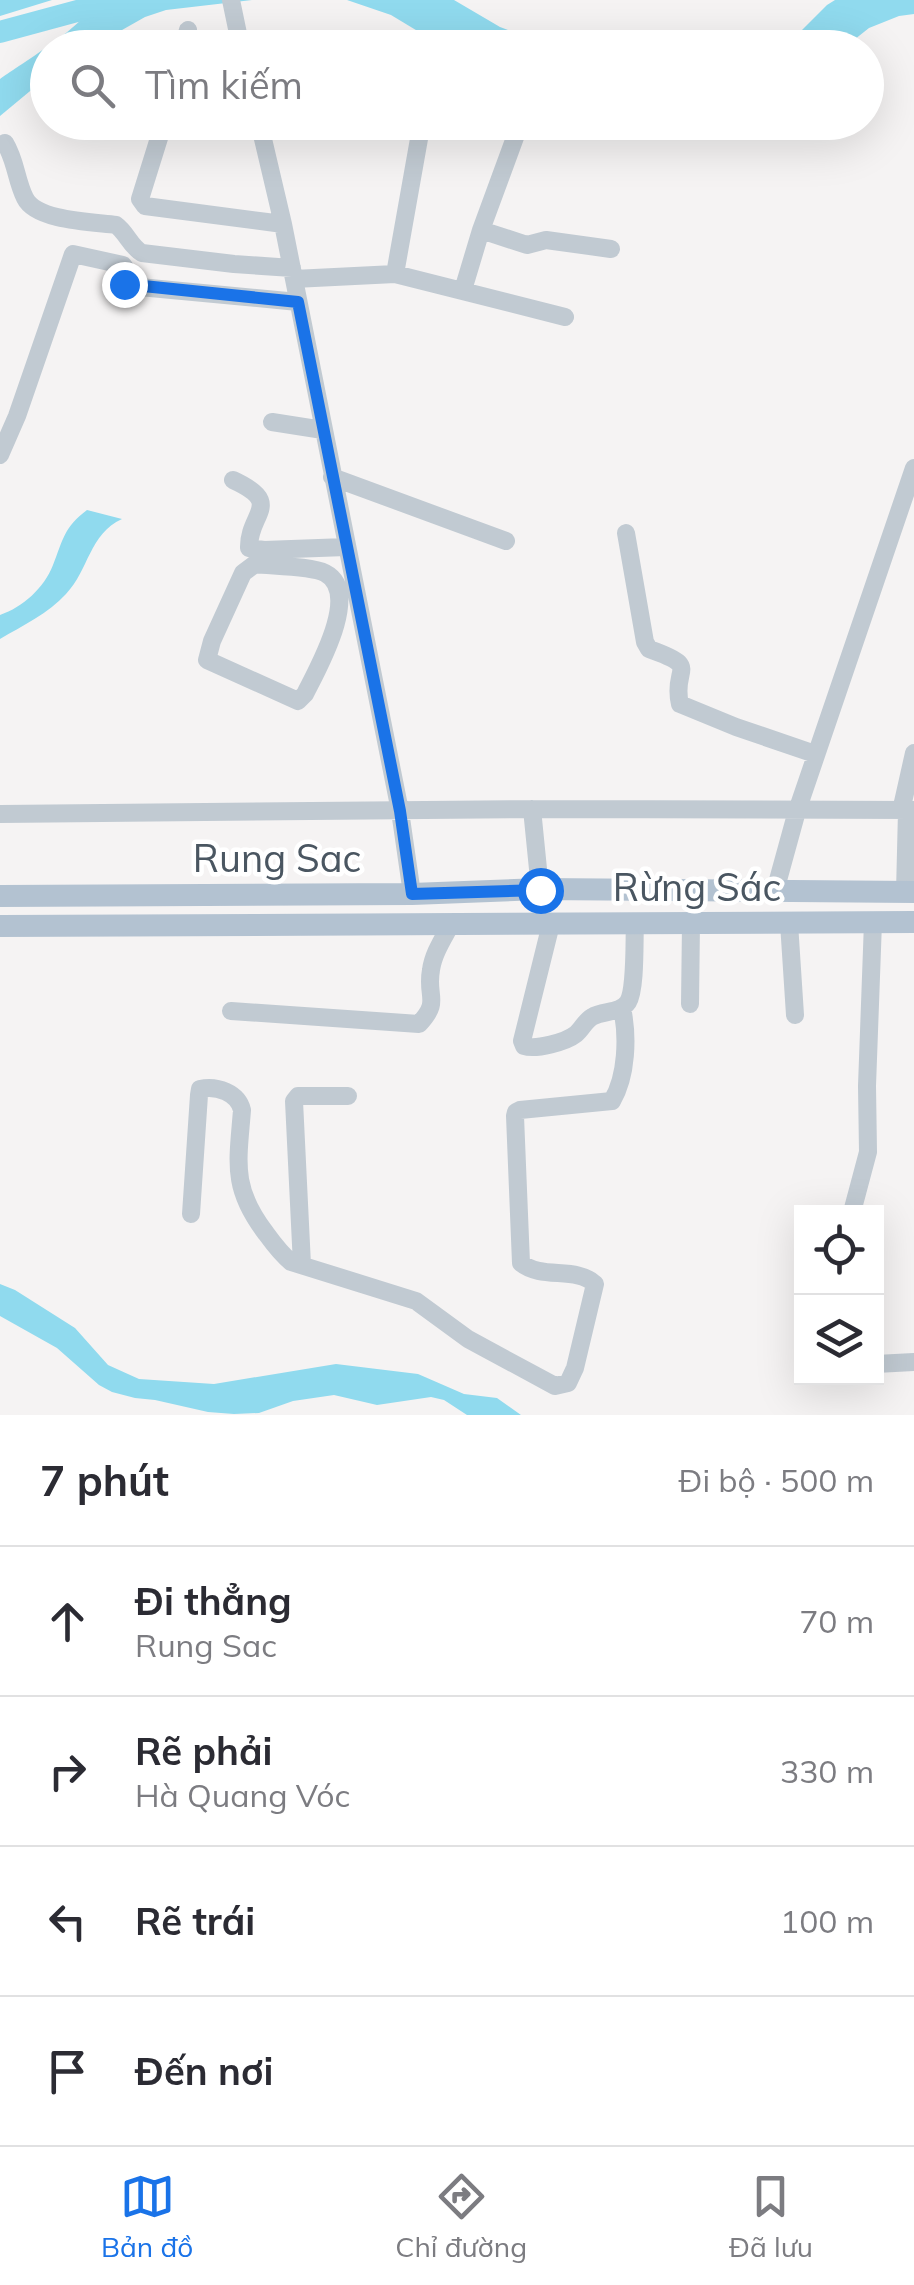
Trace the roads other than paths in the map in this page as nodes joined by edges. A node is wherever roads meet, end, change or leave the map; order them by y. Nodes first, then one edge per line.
1 (231, 0) edge
2 (237, 30) edge
3 (158, 140) edge
4 (263, 140) edge
5 (419, 140) edge
6 (514, 140) edge
7 (5, 143) dead end
8 (81, 220) junction
9 (283, 224) junction
10 (481, 230) junction
11 (611, 248) dead end
12 (72, 254) junction
13 (293, 273) junction
14 (395, 274) junction
15 (463, 290) junction
16 (298, 302) junction
17 (565, 317) dead end
18 (272, 422) dead end
19 (323, 430) junction
20 (0, 455) edge
21 (914, 468) edge
22 (332, 477) junction
23 (233, 480) dead end
24 (626, 533) dead end
25 (506, 541) dead end
26 (346, 547) junction
27 (360, 619) junction
28 (337, 623) junction
29 (914, 753) edge
30 (816, 754) junction
31 (400, 811) junction
32 (0, 814) edge
33 (907, 814) edge
34 (534, 818) junction
35 (794, 819) junction
36 (540, 883) junction
37 (778, 884) junction
38 (908, 887) edge
39 (411, 889) junction
40 (0, 896) edge
41 (873, 922) junction
42 (914, 922) edge
43 (691, 923) junction
44 (789, 923) junction
45 (451, 924) junction
46 (551, 924) junction
47 (635, 924) junction
48 (414, 925) junction
49 (0, 926) edge
50 (690, 1004) dead end
51 (622, 1008) junction
52 (231, 1011) dead end
53 (795, 1015) dead end
54 (348, 1096) dead end
55 (854, 1205) edge
56 (192, 1214) dead end
57 (302, 1265) junction
58 (914, 1362) edge
59 (884, 1364) edge

1 - 2 street
3 - 9 street
4 - 9 street
5 - 14 street
6 - 10 street
7 - 8 street
8 - 12 street
8 - 13 street
9 - 13 street
10 - 11 street
10 - 15 street
12 - 16 street
12 - 20 street
13 - 14 street
13 - 16 street
14 - 15 street
15 - 17 street
16 - 19 street
18 - 19 street
19 - 22 street
21 - 30 street
22 - 25 street
22 - 26 street
23 - 26 street
24 - 30 street
26 - 27 street
27 - 28 street
27 - 31 street
28 - 28 street
29 - 33 street
30 - 35 street
31 - 32 street
31 - 34 street
31 - 39 street
33 - 35 street
33 - 38 street
34 - 35 street
34 - 36 street
35 - 37 street
36 - 37 main road, Rung Sac
36 - 39 main road, Rung Sac
37 - 38 main road, Rung Sac
39 - 40 main road, Rung Sac
39 - 48 main road
41 - 42 main road, Rừng Sác
41 - 44 main road, Rừng Sác
41 - 55 street
43 - 44 main road, Rừng Sác
43 - 47 main road, Rừng Sác
43 - 50 street
44 - 53 street
45 - 46 main road, Rừng Sác
45 - 48 main road, Rừng Sác
45 - 52 street
46 - 47 main road, Rừng Sác
46 - 51 street
47 - 51 street
48 - 49 main road, Rừng Sác
51 - 57 street
54 - 57 street
56 - 57 street
58 - 59 street

